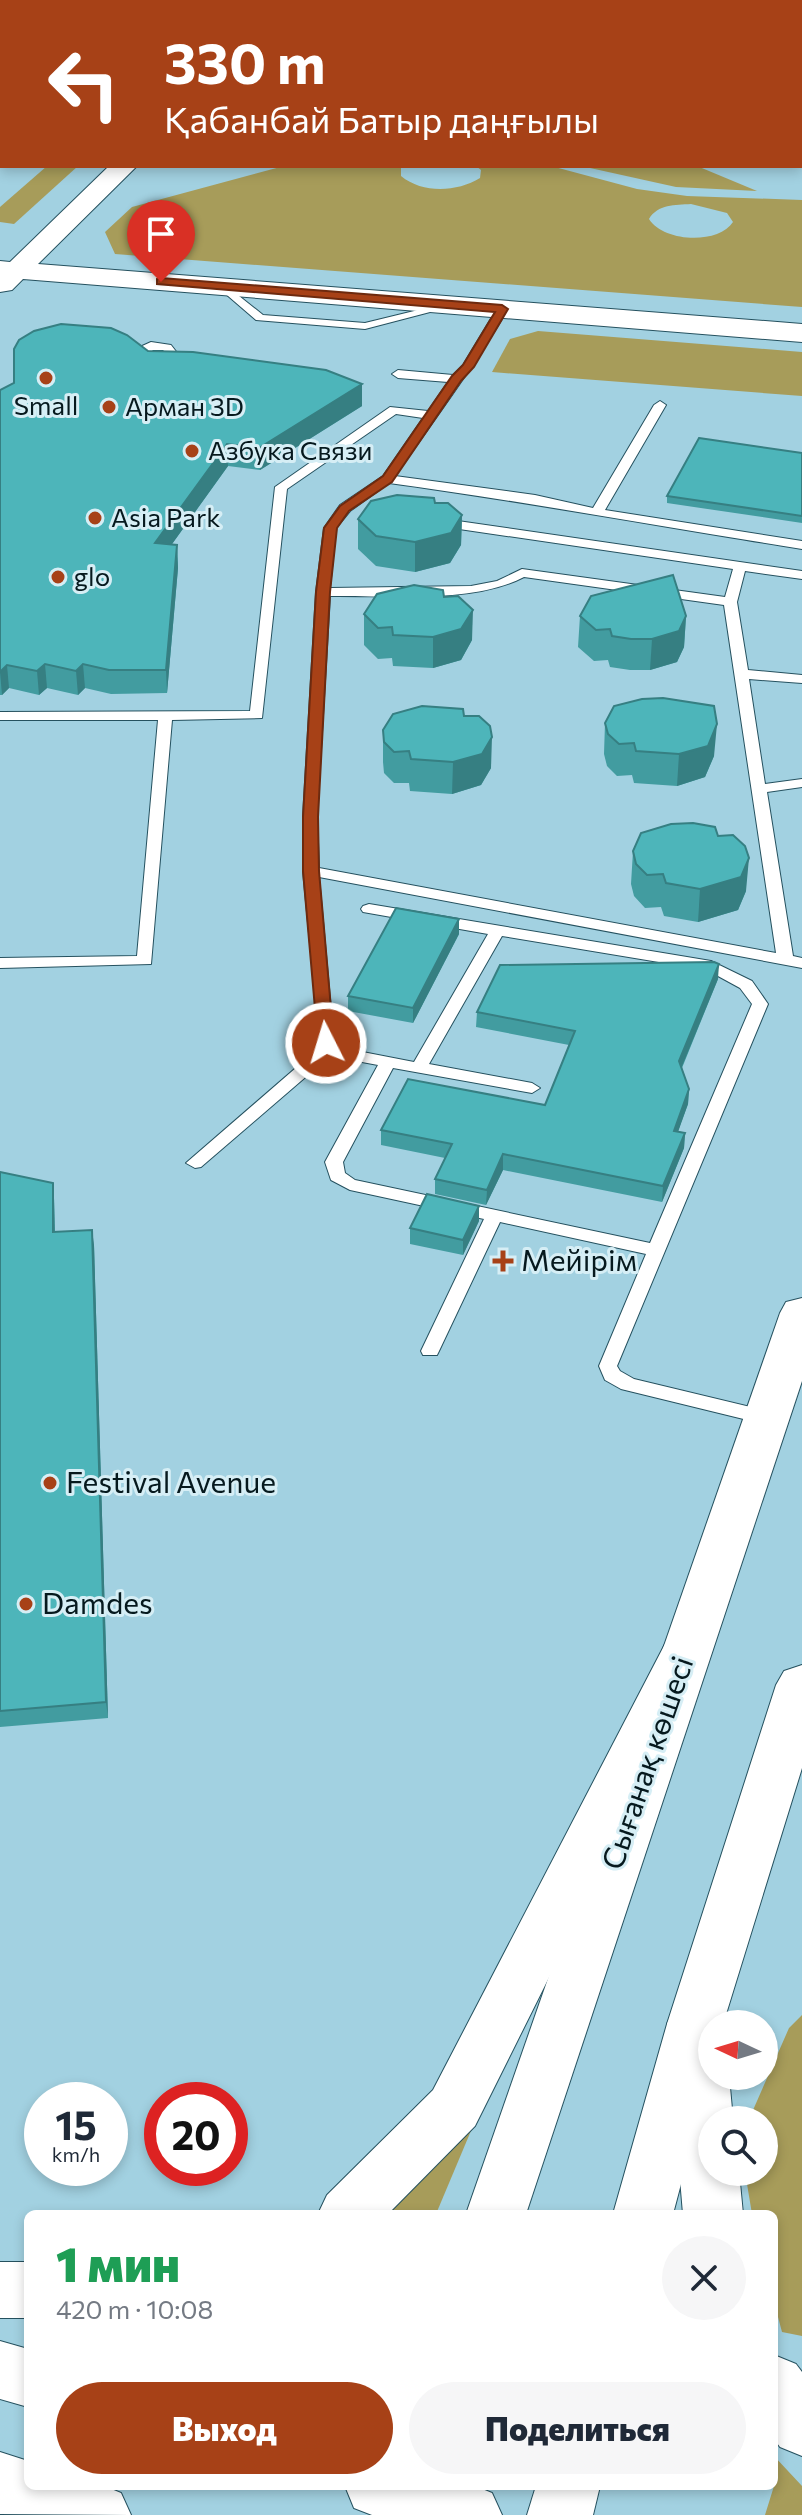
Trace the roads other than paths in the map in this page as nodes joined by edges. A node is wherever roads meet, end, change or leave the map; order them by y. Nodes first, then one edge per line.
1 (92, 168) edge
2 (122, 168) edge
3 (4, 270) edge
4 (502, 309) junction
5 (802, 333) edge
6 (398, 374) dead end
7 (456, 379) junction
8 (660, 405) dead end
9 (432, 415) junction
10 (387, 479) junction
11 (597, 513) junction
12 (424, 520) edge
13 (802, 545) edge
14 (740, 566) junction
15 (802, 575) edge
16 (323, 592) junction
17 (730, 602) junction
18 (739, 674) junction
19 (802, 679) edge
20 (0, 716) edge
21 (165, 716) junction
22 (802, 783) edge
23 (758, 789) junction
24 (311, 871) junction
25 (369, 909) dead end
26 (498, 930) junction
27 (785, 958) junction
28 (0, 963) edge
29 (802, 963) edge
30 (328, 1049) junction
31 (388, 1062) junction
32 (419, 1067) junction
33 (532, 1088) dead end
34 (195, 1163) dead end
35 (494, 1217) junction
36 (656, 1250) junction
37 (802, 1313) edge
38 (430, 1351) dead end
39 (764, 1417) junction
40 (683, 1658) junction
41 (802, 1685) edge
42 (695, 2024) junction
43 (352, 2210) edge
44 (497, 2210) edge
45 (644, 2210) edge
46 (713, 2210) edge
47 (0, 2290) edge
48 (24, 2290) edge
49 (0, 2370) edge
50 (24, 2377) edge
51 (778, 2391) edge
52 (802, 2426) edge
53 (0, 2483) edge
54 (567, 2490) edge
55 (394, 2495) edge
56 (98, 2515) edge
57 (469, 2515) edge
58 (560, 2515) edge

1 - 3 main road
2 - 3 main road
3 - 4 main road
4 - 5 main road
4 - 7 lane
6 - 7 lane
7 - 9 lane
8 - 11 lane
9 - 10 lane
9 - 21 lane
10 - 11 lane
10 - 16 lane
11 - 13 lane
12 - 14 lane
14 - 15 lane
14 - 17 lane
16 - 17 lane
16 - 24 lane
17 - 18 lane
18 - 19 lane
18 - 23 lane
20 - 21 lane
21 - 28 lane
22 - 23 lane
23 - 27 lane
24 - 27 lane
24 - 30 lane
25 - 26 lane
26 - 32 lane
26 - 36 lane
27 - 29 lane
30 - 31 lane
30 - 34 lane
31 - 32 lane
31 - 35 lane
32 - 33 lane
35 - 36 lane
35 - 38 lane
36 - 39 lane
37 - 39 main road, Сығанақ көшесі
39 - 40 main road, Сығанақ көшесі
40 - 43 main road
40 - 44 main road, Сығанақ көшесі
41 - 42 main road
42 - 45 main road
42 - 46 main road
47 - 48 main road
49 - 50 main road
51 - 52 main road
53 - 56 main road
54 - 58 main road
55 - 57 main road

